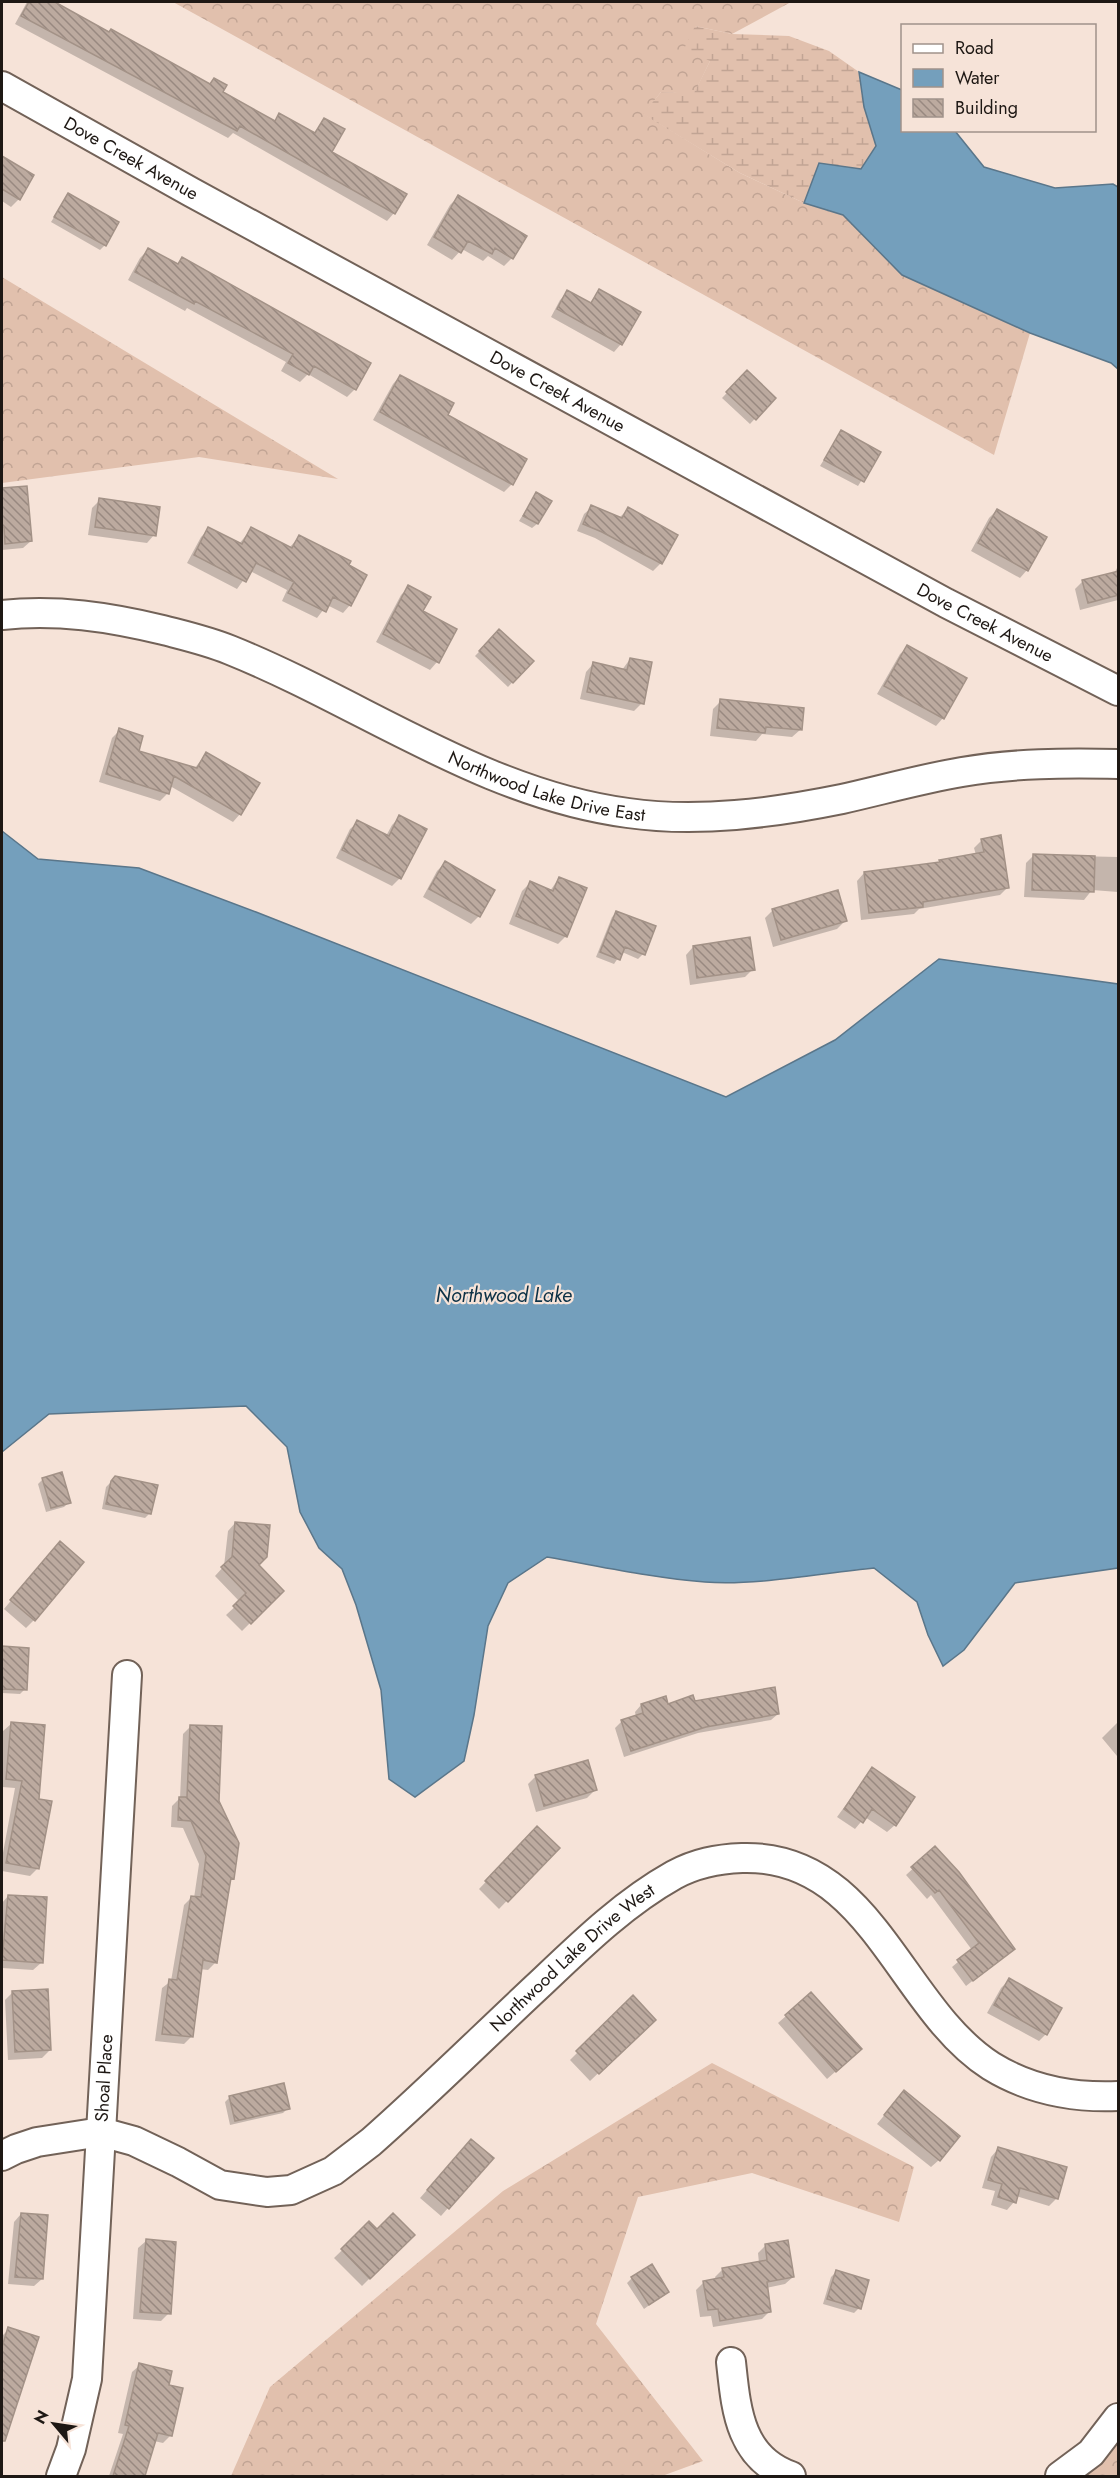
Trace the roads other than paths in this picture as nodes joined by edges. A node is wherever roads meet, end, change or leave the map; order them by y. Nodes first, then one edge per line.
1 (2, 86) edge
2 (2, 615) edge
3 (1119, 692) edge
4 (1119, 764) edge
5 (127, 1675) dead end
6 (1119, 2096) edge
7 (101, 2132) junction
8 (2, 2156) edge
9 (731, 2362) dead end
10 (1119, 2418) edge
11 (60, 2476) edge
12 (791, 2476) edge
13 (1060, 2476) edge

1 - 3 street, Dove Creek Avenue
2 - 4 street, Northwood Lake Drive East
5 - 7 street, Shoal Place
6 - 7 street, Northwood Lake Drive West
7 - 8 street, Northwood Lake Drive West
7 - 11 street, Shoal Place
9 - 12 street
10 - 13 street

